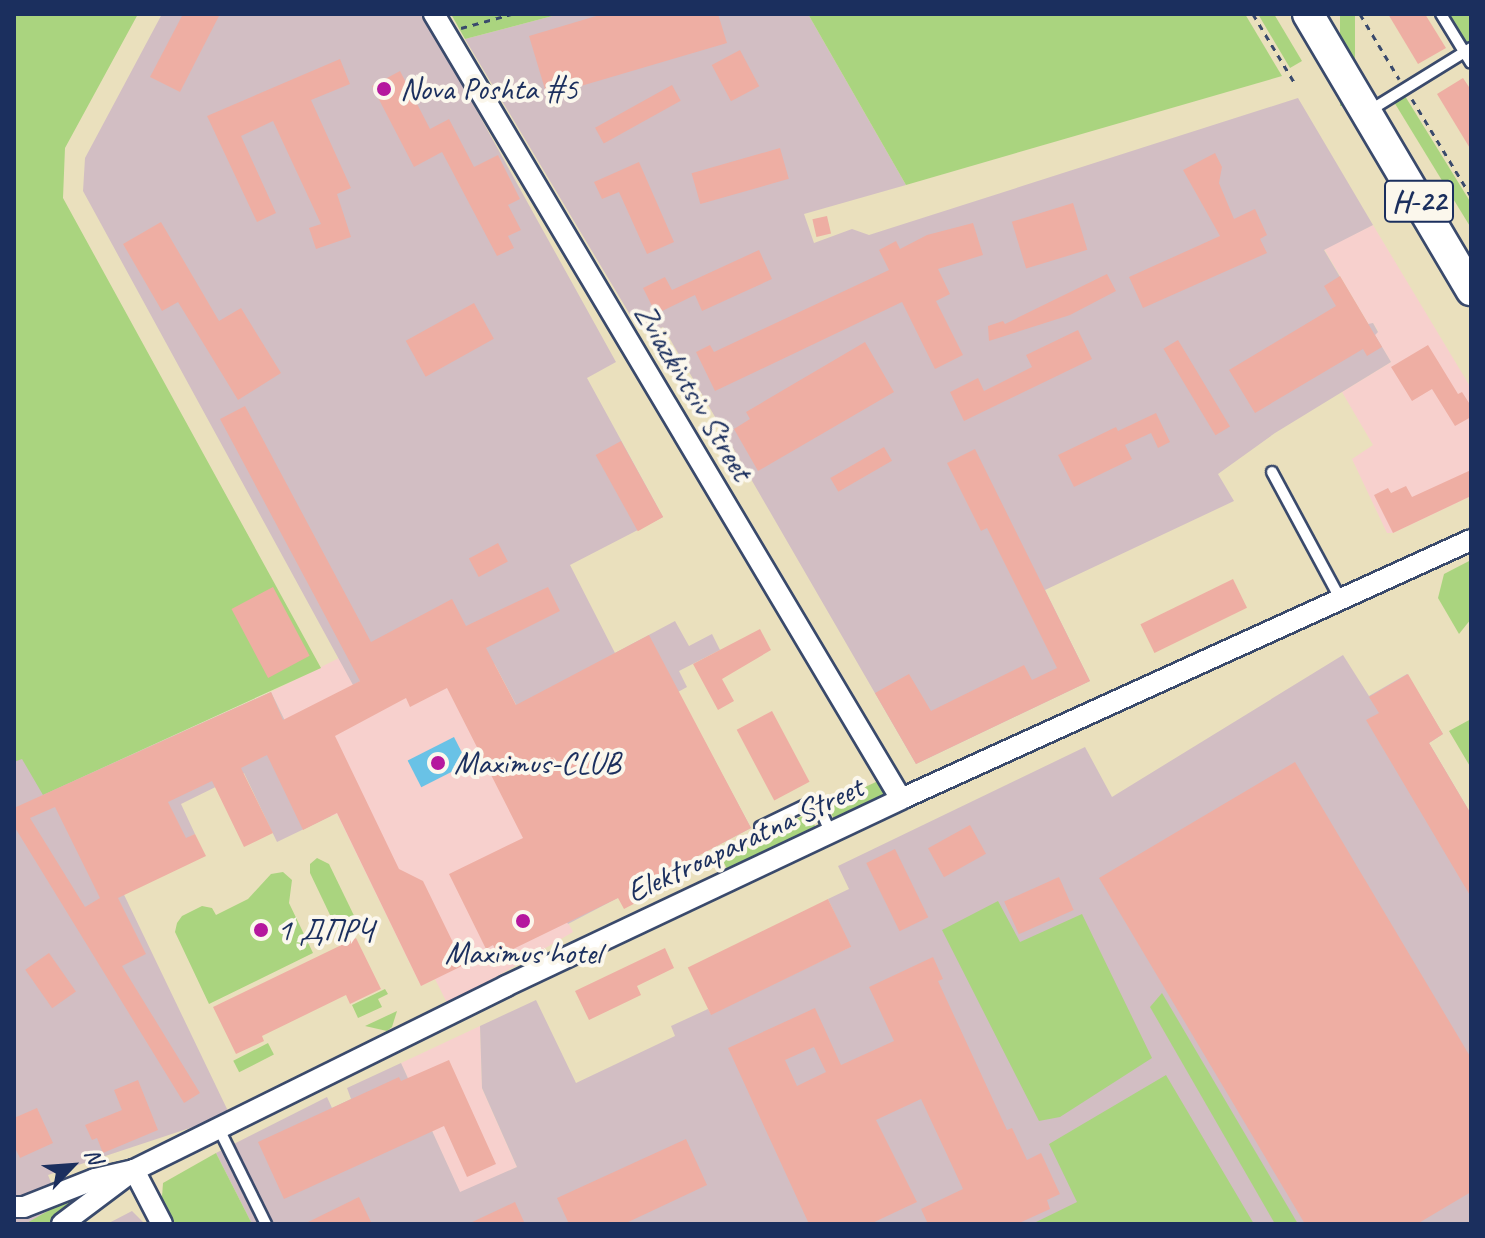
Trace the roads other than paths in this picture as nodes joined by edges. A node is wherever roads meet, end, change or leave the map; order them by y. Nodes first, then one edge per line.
1 (434, 14) edge
2 (1308, 14) edge
3 (1441, 14) edge
4 (1468, 50) edge
5 (1471, 63) edge
6 (1367, 112) junction
7 (1471, 290) edge
8 (1272, 472) dead end
9 (1471, 540) edge
10 (1341, 600) junction
11 (901, 799) junction
12 (760, 827) dead end
13 (831, 833) junction
14 (219, 1129) junction
15 (134, 1170) junction
16 (14, 1207) edge
17 (62, 1224) edge
18 (162, 1224) edge
19 (266, 1224) edge

1 - 11 street, Zviazkivtsiv Street
2 - 6 main road, Н-22
3 - 4 lane
4 - 5 lane
4 - 6 lane
6 - 7 main road, Н-22
8 - 10 lane
9 - 10 street, Elektroaparatna Street
10 - 11 street, Elektroaparatna Street
11 - 13 street, Elektroaparatna Street
12 - 13 lane
13 - 14 street, Elektroaparatna Street
14 - 15 street, Elektroaparatna Street
14 - 19 lane
15 - 16 street
15 - 17 street, Elektroaparatna Street
15 - 18 street

